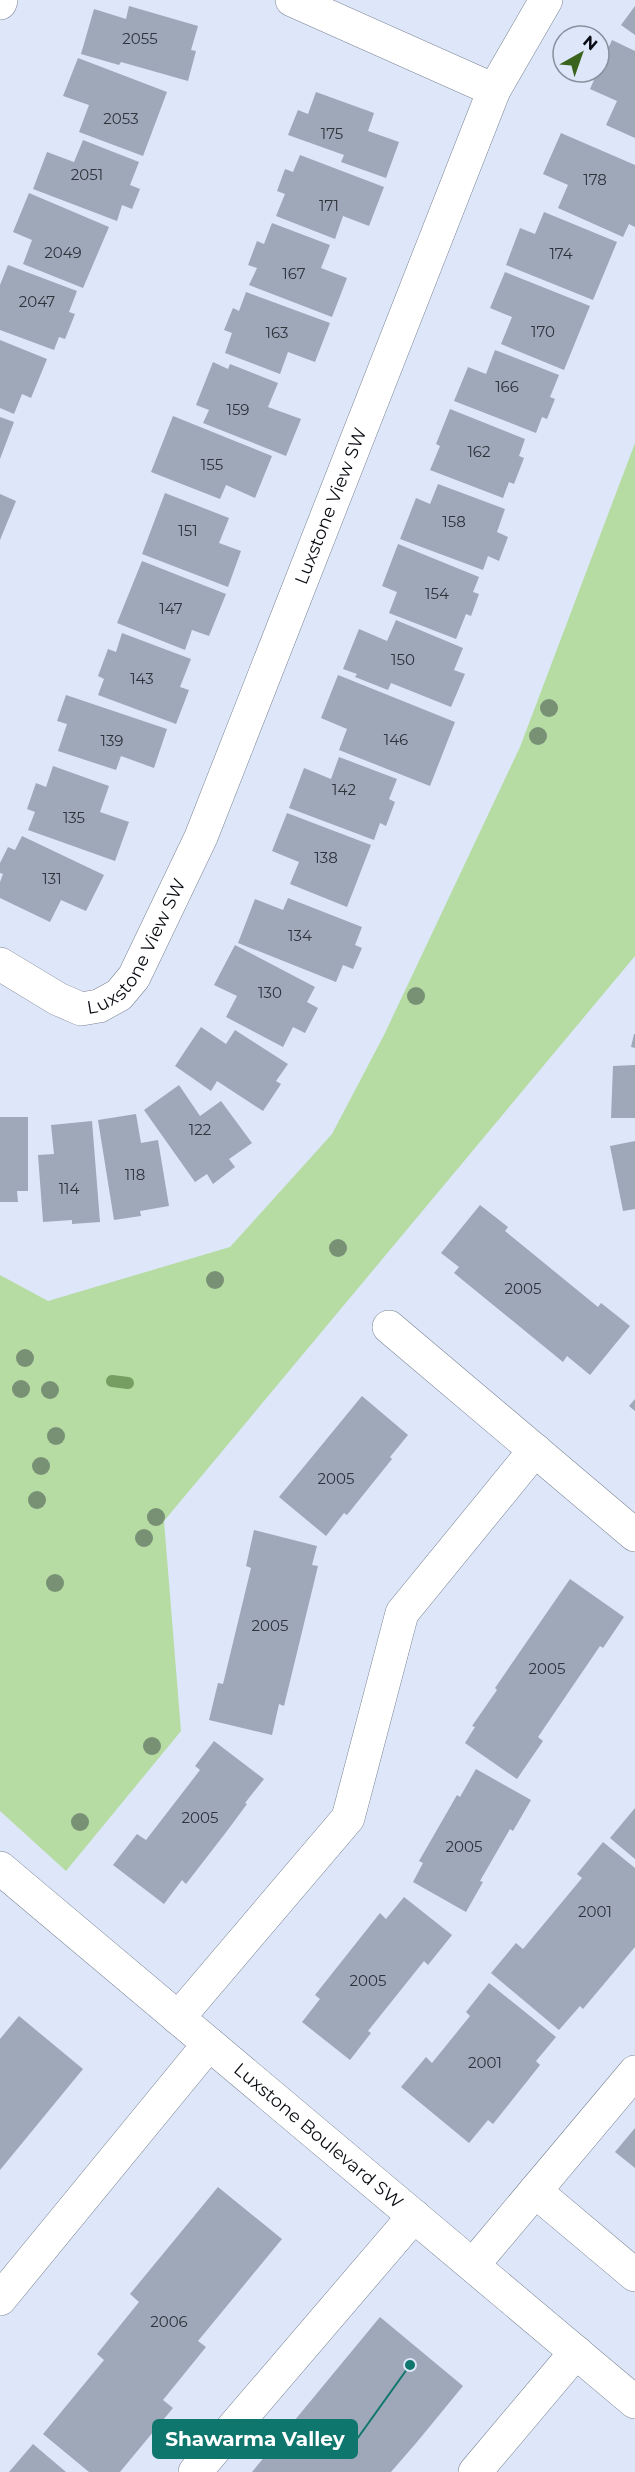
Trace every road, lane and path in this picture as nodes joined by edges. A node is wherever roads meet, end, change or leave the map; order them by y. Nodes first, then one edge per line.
1 (292, 0) edge
2 (546, 0) edge
3 (494, 90) junction
4 (0, 964) edge
5 (389, 1327) dead end
6 (535, 1450) junction
7 (635, 1534) edge
8 (0, 1868) edge
9 (178, 2018) junction
10 (209, 2044) junction
11 (635, 2072) edge
12 (535, 2191) junction
13 (414, 2216) junction
14 (473, 2265) junction
15 (635, 2275) edge
16 (0, 2299) edge
17 (576, 2352) junction
18 (635, 2402) edge
19 (195, 2472) edge
20 (475, 2472) edge

1 - 3 street
2 - 3 street, Luxstone View SW
3 - 4 street, Luxstone View SW
5 - 6 street
6 - 7 street
6 - 9 street
8 - 9 street, Luxstone Boulevard SW
9 - 10 street, Luxstone Boulevard SW
10 - 13 street, Luxstone Boulevard SW
10 - 16 street
11 - 12 street
12 - 14 street
12 - 15 street
13 - 14 street, Luxstone Boulevard SW
13 - 19 street
14 - 17 street, Luxstone Boulevard SW
17 - 18 street, Luxstone Boulevard SW
17 - 20 street

